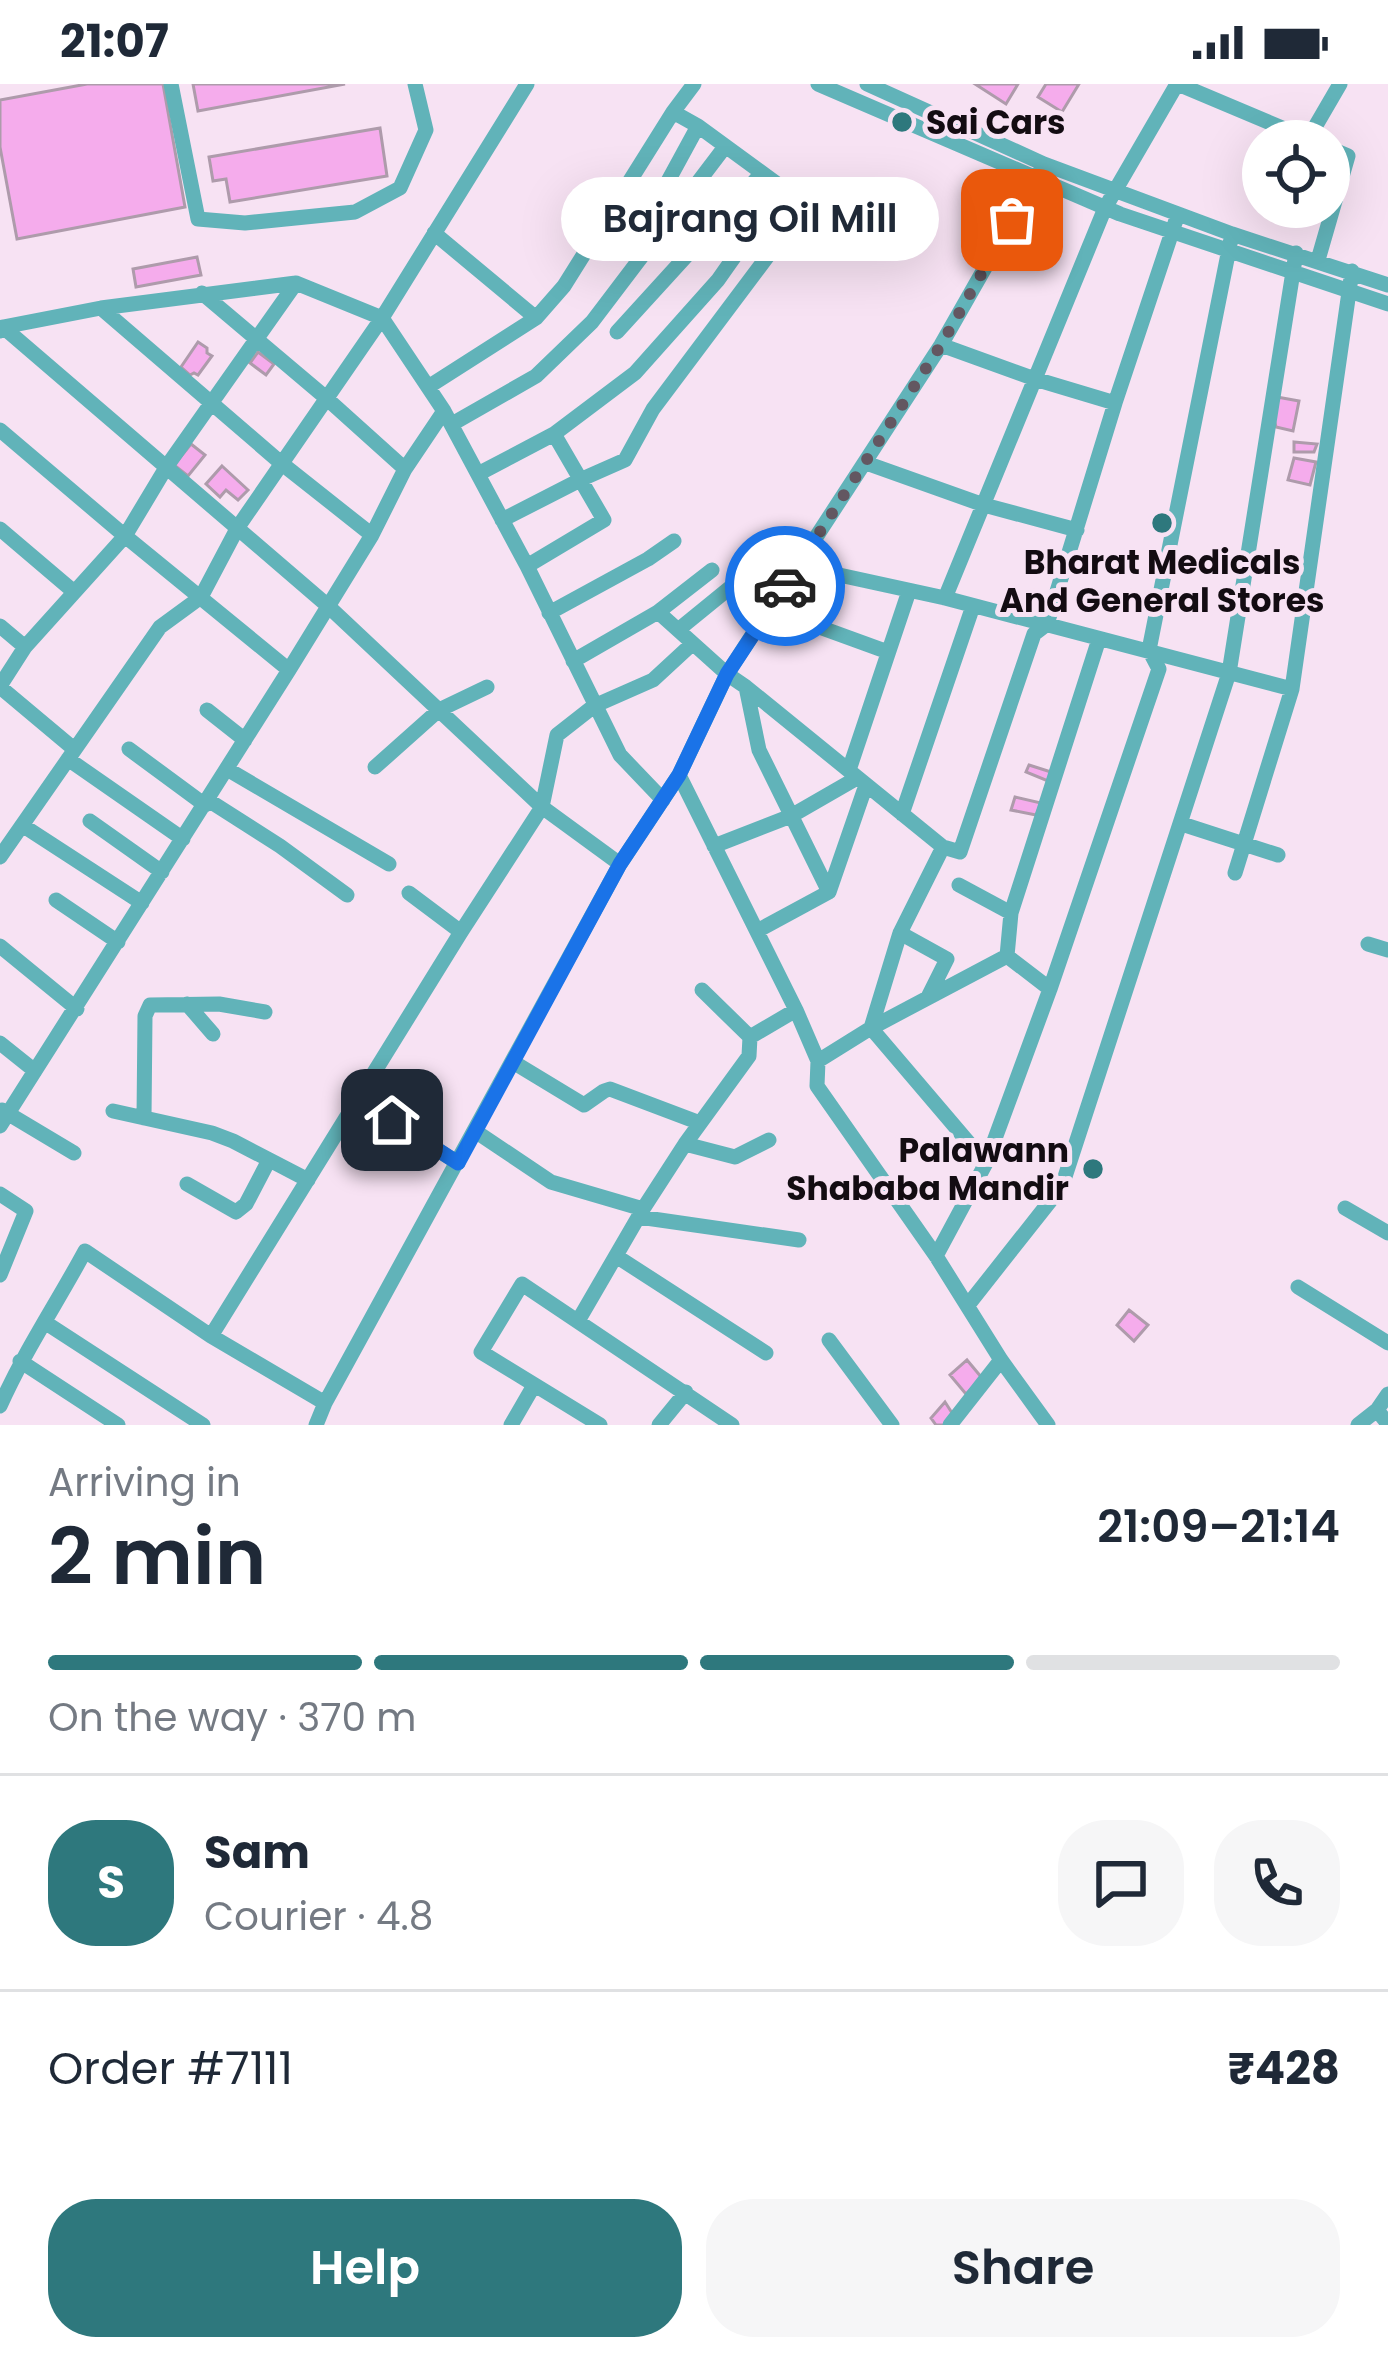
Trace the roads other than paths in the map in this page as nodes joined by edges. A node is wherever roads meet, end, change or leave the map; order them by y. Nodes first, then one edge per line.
1 (171, 84) edge
2 (415, 84) edge
3 (527, 84) edge
4 (694, 84) edge
5 (818, 84) edge
6 (867, 84) edge
7 (1177, 84) edge
8 (1340, 84) edge
9 (673, 112) junction
10 (1263, 120) edge
11 (1321, 120) edge
12 (698, 126) junction
13 (724, 148) junction
14 (1040, 171) junction
15 (761, 174) junction
16 (782, 189) junction
17 (1114, 190) junction
18 (1106, 208) junction
19 (1178, 214) junction
20 (1327, 228) edge
21 (1172, 232) junction
22 (434, 233) junction
23 (1230, 243) junction
24 (1296, 253) junction
25 (642, 256) junction
26 (1318, 260) junction
27 (1352, 271) junction
28 (1293, 272) junction
29 (296, 284) junction
30 (1388, 285) edge
31 (1349, 291) junction
32 (202, 293) junction
33 (1388, 304) edge
34 (101, 308) junction
35 (382, 318) junction
36 (536, 318) junction
37 (2, 329) edge
38 (617, 332) dead end
39 (256, 338) junction
40 (941, 345) junction
41 (1035, 379) junction
42 (428, 386) junction
43 (325, 397) junction
44 (212, 402) junction
45 (1114, 404) junction
46 (448, 417) junction
47 (0, 430) edge
48 (554, 434) junction
49 (281, 463) junction
50 (866, 464) junction
51 (167, 466) junction
52 (405, 469) junction
53 (478, 474) junction
54 (582, 479) junction
55 (983, 505) junction
56 (502, 520) junction
57 (238, 527) junction
58 (0, 529) edge
59 (1077, 530) junction
60 (371, 535) junction
61 (125, 536) junction
62 (674, 542) dead end
63 (526, 566) junction
64 (798, 566) junction
65 (712, 570) dead end
66 (732, 586) dead end
67 (73, 591) junction
68 (909, 591) junction
69 (201, 597) junction
70 (945, 598) junction
71 (328, 606) junction
72 (973, 606) junction
73 (658, 611) junction
74 (549, 613) junction
75 (812, 624) dead end
76 (1047, 624) junction
77 (0, 626) edge
78 (678, 630) junction
79 (1099, 639) junction
80 (692, 644) junction
81 (25, 647) junction
82 (1148, 650) junction
83 (888, 652) junction
84 (573, 661) junction
85 (290, 670) junction
86 (1229, 673) junction
87 (727, 674) junction
88 (0, 686) edge
89 (487, 687) dead end
90 (746, 687) junction
91 (1292, 689) junction
92 (594, 706) junction
93 (207, 710) dead end
94 (439, 710) junction
95 (245, 740) junction
96 (129, 749) dead end
97 (71, 754) junction
98 (375, 766) dead end
99 (227, 769) junction
100 (679, 775) junction
101 (857, 778) junction
102 (662, 800) junction
103 (207, 802) junction
104 (542, 807) junction
105 (902, 814) junction
106 (791, 816) junction
107 (90, 820) dead end
108 (1182, 824) junction
109 (22, 825) junction
110 (183, 839) junction
111 (1244, 844) junction
112 (714, 846) junction
113 (943, 847) junction
114 (1278, 855) dead end
115 (0, 857) edge
116 (389, 864) dead end
117 (620, 864) junction
118 (162, 872) junction
119 (1235, 874) dead end
120 (959, 885) dead end
121 (829, 892) junction
122 (409, 893) dead end
123 (347, 895) dead end
124 (56, 900) dead end
125 (142, 904) junction
126 (1011, 913) junction
127 (757, 931) junction
128 (461, 932) junction
129 (901, 933) junction
130 (118, 942) junction
131 (1368, 944) dead end
132 (0, 946) edge
133 (1388, 950) edge
134 (1007, 956) junction
135 (1050, 989) junction
136 (702, 990) dead end
137 (928, 997) junction
138 (187, 1004) junction
139 (76, 1009) junction
140 (796, 1010) junction
141 (265, 1012) dead end
142 (871, 1028) junction
143 (213, 1034) dead end
144 (750, 1037) junction
145 (0, 1043) edge
146 (818, 1061) junction
147 (513, 1062) junction
148 (35, 1071) junction
149 (358, 1099) junction
150 (112, 1112) dead end
151 (3, 1116) edge
152 (144, 1118) junction
153 (700, 1123) junction
154 (476, 1131) junction
155 (769, 1140) dead end
156 (686, 1144) junction
157 (74, 1153) dead end
158 (268, 1160) junction
159 (458, 1163) junction
160 (986, 1163) junction
161 (308, 1180) junction
162 (187, 1184) dead end
163 (0, 1194) edge
164 (1346, 1208) dead end
165 (641, 1213) junction
166 (1388, 1233) edge
167 (800, 1240) dead end
168 (616, 1256) junction
169 (936, 1256) junction
170 (0, 1275) edge
171 (1298, 1287) dead end
172 (968, 1305) junction
173 (578, 1321) junction
174 (46, 1323) junction
175 (211, 1336) junction
176 (829, 1340) dead end
177 (1388, 1343) edge
178 (766, 1353) dead end
179 (1000, 1360) junction
180 (20, 1361) junction
181 (533, 1387) junction
182 (686, 1392) junction
183 (1388, 1394) edge
184 (2, 1401) edge
185 (325, 1403) junction
186 (1377, 1410) junction
187 (320, 1424) edge
188 (1388, 1424) edge
189 (118, 1425) edge
190 (203, 1425) edge
191 (511, 1425) edge
192 (600, 1425) edge
193 (659, 1425) edge
194 (732, 1425) edge
195 (892, 1425) edge
196 (950, 1425) edge
197 (1048, 1425) edge
198 (1358, 1425) edge

1 - 2 street
3 - 22 street
4 - 9 street
5 - 14 street
6 - 14 street
7 - 10 street
7 - 17 street
8 - 11 street
9 - 12 street
9 - 36 street
12 - 13 street
12 - 25 street
13 - 15 street
13 - 25 street
14 - 17 street
14 - 18 street
14 - 40 street
15 - 16 street
15 - 38 street
16 - 48 street
16 - 54 street
17 - 18 street
17 - 19 street
18 - 21 street
18 - 41 street
19 - 21 street
19 - 23 street
20 - 26 street
21 - 23 street
21 - 45 street
22 - 35 street
22 - 36 street
23 - 24 street
23 - 28 street
23 - 82 street
24 - 26 street
24 - 28 street
25 - 46 street
26 - 27 street
27 - 30 street
27 - 31 street
28 - 31 street
28 - 86 street
29 - 32 street
29 - 35 street
29 - 39 street
31 - 33 street
31 - 91 street
32 - 34 street
32 - 39 street
34 - 37 street
34 - 44 street
35 - 42 street
35 - 43 street
36 - 42 street
37 - 51 street
39 - 43 street
39 - 44 street
40 - 41 street
40 - 50 street
41 - 45 street
41 - 55 street
42 - 46 street
43 - 49 street
43 - 52 street
44 - 49 street
44 - 51 street
45 - 59 street
46 - 52 street
46 - 53 street
47 - 61 street
48 - 53 street
48 - 54 street
49 - 57 street
49 - 60 street
50 - 55 street
50 - 64 street
51 - 57 street
51 - 61 street
52 - 60 street
53 - 56 street
54 - 56 street
54 - 63 street
55 - 59 street
55 - 70 street
56 - 63 street
57 - 69 street
57 - 71 street
58 - 67 street
59 - 76 street
60 - 71 street
61 - 67 street
61 - 69 street
62 - 74 street
63 - 74 street
64 - 68 street
64 - 87 street
65 - 73 street
66 - 78 street
67 - 81 street
68 - 70 street
68 - 83 street
69 - 85 street
69 - 97 street
70 - 72 street
71 - 85 street
71 - 94 street
72 - 76 street
72 - 105 street
73 - 78 street
73 - 84 street
74 - 84 street
75 - 83 street
76 - 79 street
76 - 113 street
77 - 81 street
78 - 80 street
79 - 82 street
79 - 126 street
80 - 87 street
80 - 92 street
81 - 88 street
82 - 86 street
82 - 135 street
83 - 101 street
84 - 92 street
85 - 95 street
86 - 91 street
86 - 108 street
87 - 90 street
87 - 100 street
88 - 97 street
89 - 94 street
90 - 101 street
90 - 106 street
91 - 111 street
92 - 102 street
92 - 104 street
93 - 95 street
94 - 98 street
94 - 104 street
95 - 99 street
96 - 103 street
97 - 109 street
97 - 110 street
99 - 103 street
99 - 116 street
100 - 102 street
100 - 112 street
101 - 105 street
101 - 106 street
101 - 121 street
102 - 117 street
103 - 110 street
103 - 123 street
104 - 117 street
104 - 128 street
105 - 113 street
106 - 112 street
106 - 121 street
107 - 118 street
108 - 111 street
108 - 172 street
109 - 115 street
109 - 125 street
110 - 118 street
111 - 114 street
111 - 119 street
112 - 127 street
113 - 129 street
117 - 147 street
118 - 125 street
120 - 126 street
121 - 127 street
122 - 128 street
124 - 130 street
125 - 130 street
126 - 134 street
127 - 140 street
128 - 149 street
129 - 137 street
129 - 142 street
130 - 139 street
131 - 133 street
132 - 139 street
134 - 135 street
134 - 137 street
135 - 160 street
136 - 144 street
137 - 142 street
138 - 141 street
138 - 143 street
138 - 152 street
139 - 148 street
140 - 144 street
140 - 146 street
142 - 146 street
142 - 160 street
144 - 153 street
145 - 148 street
146 - 169 street
147 - 153 street
147 - 154 street
148 - 151 street
149 - 159 street
149 - 161 street
150 - 152 street
151 - 157 street
152 - 158 street
153 - 156 street
154 - 159 street
154 - 165 street
155 - 156 street
156 - 165 street
158 - 161 street
158 - 162 street
159 - 185 street
160 - 169 street
161 - 175 street
163 - 170 street
164 - 166 street
165 - 167 street
165 - 168 street
168 - 173 street
168 - 178 street
169 - 172 street
171 - 177 street
172 - 179 street
173 - 181 street
173 - 182 street
174 - 175 street
174 - 180 street
174 - 190 street
175 - 185 street
176 - 195 street
179 - 196 street
179 - 197 street
180 - 184 street
180 - 189 street
181 - 191 street
181 - 192 street
182 - 193 street
182 - 194 street
183 - 186 street
185 - 187 street
186 - 188 street
186 - 198 street

